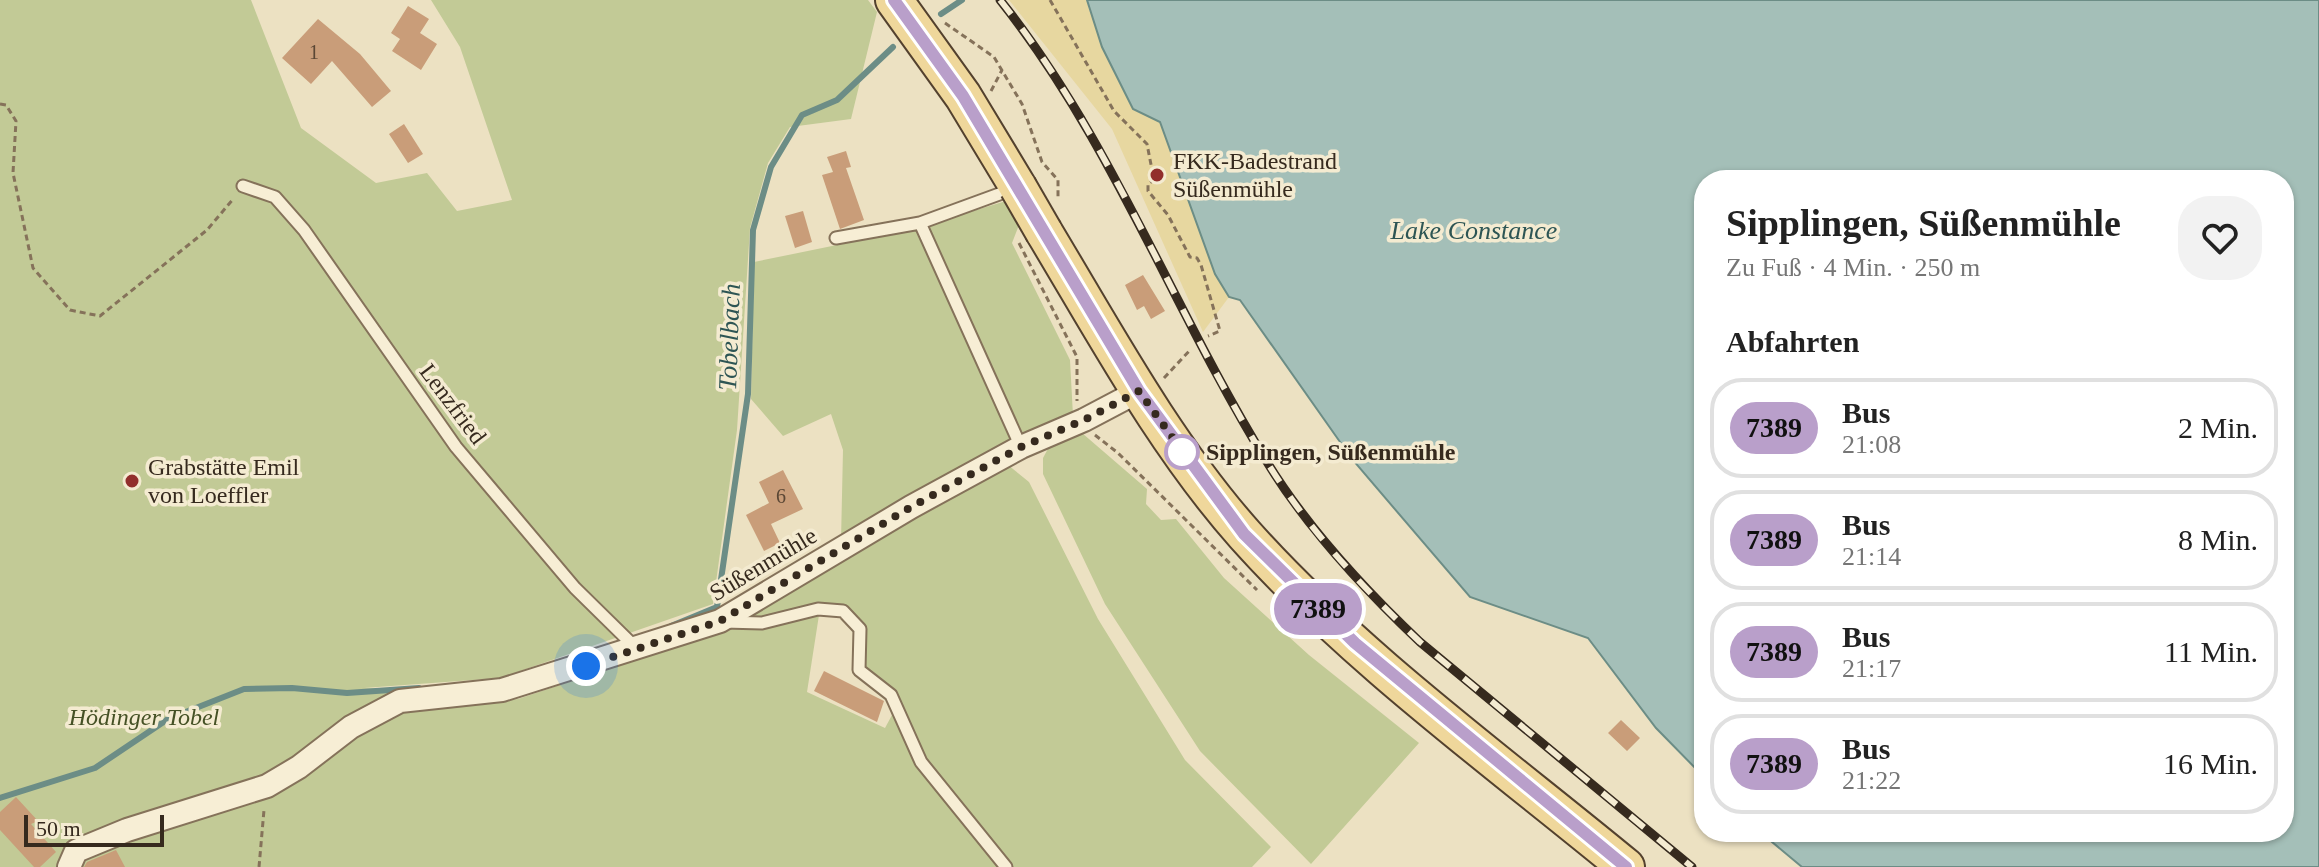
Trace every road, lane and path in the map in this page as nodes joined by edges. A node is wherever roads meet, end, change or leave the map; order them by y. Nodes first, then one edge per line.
1 (894, 0) edge
2 (1050, 0) edge
3 (949, 25) dead end
4 (0, 104) edge
5 (243, 186) joint
6 (1018, 187) junction
7 (1060, 197) dead end
8 (920, 223) junction
9 (1032, 235) junction
10 (836, 238) dead end
11 (1208, 336) dead end
12 (1191, 349) dead end
13 (1139, 391) junction
14 (1084, 420) junction
15 (1021, 447) junction
16 (720, 621) junction
17 (636, 649) junction
18 (267, 786) junction
19 (69, 867) edge
20 (259, 867) edge
21 (1006, 867) edge
22 (1626, 867) edge

1 - 6 main road
2 - 11 path
3 - 7 path
4 - 5 path
5 - 17 lane, Lenzfried
6 - 8 lane
6 - 9 main road, bridge
8 - 10 lane
8 - 15 lane
9 - 13 main road
9 - 14 path
12 - 13 path
13 - 14 street, Süßenmühle
13 - 22 main road
14 - 15 street, Süßenmühle
15 - 16 street, Süßenmühle
16 - 17 street, Süßenmühle
16 - 21 lane
17 - 18 street, Süßenmühle
18 - 19 street, Süßenmühle
18 - 20 path

